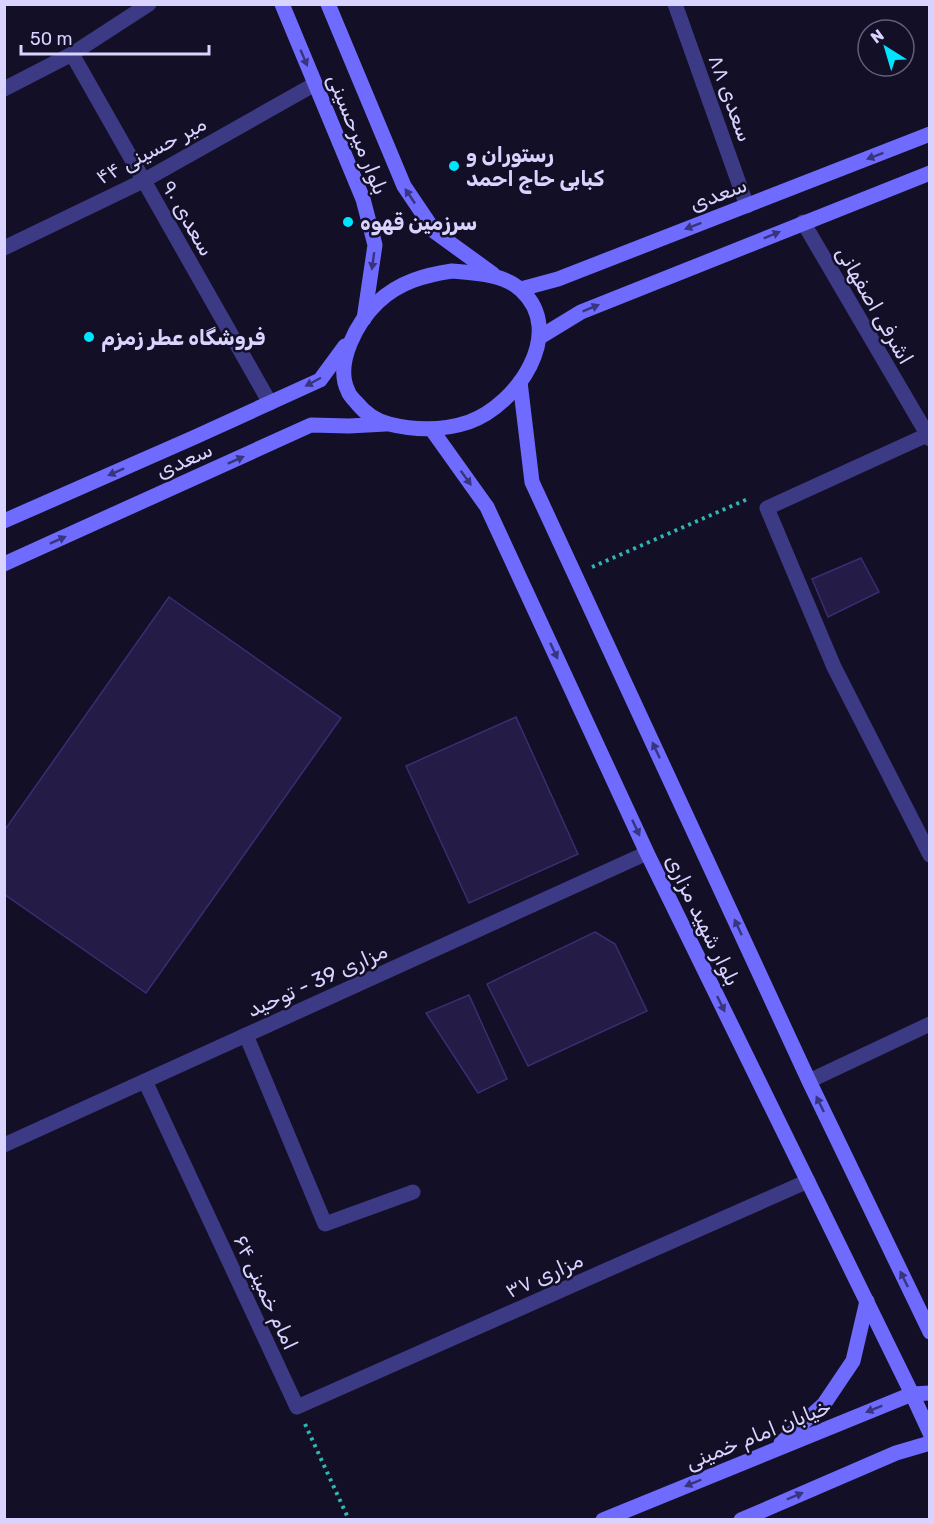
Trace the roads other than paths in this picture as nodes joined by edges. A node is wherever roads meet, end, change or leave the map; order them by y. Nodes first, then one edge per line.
1 (149, 4) edge
2 (282, 4) edge
3 (328, 4) edge
4 (675, 4) edge
5 (72, 54) junction
6 (315, 84) junction
7 (4, 89) edge
8 (930, 134) edge
9 (930, 173) edge
10 (142, 181) junction
11 (747, 206) junction
12 (802, 222) junction
13 (4, 249) edge
14 (498, 277) junction
15 (520, 289) junction
16 (364, 319) junction
17 (540, 337) junction
18 (351, 339) junction
19 (520, 382) junction
20 (270, 403) junction
21 (387, 423) junction
22 (432, 430) junction
23 (928, 437) edge
24 (4, 521) edge
25 (4, 564) edge
26 (647, 853) junction
27 (930, 855) edge
28 (930, 1024) edge
29 (246, 1035) junction
30 (145, 1081) junction
31 (809, 1081) junction
32 (4, 1145) edge
33 (808, 1181) junction
34 (413, 1192) dead end
35 (867, 1301) junction
36 (930, 1332) edge
37 (930, 1393) edge
38 (912, 1394) junction
39 (297, 1407) joint
40 (930, 1433) edge
41 (930, 1443) edge
42 (772, 1451) junction
43 (603, 1520) edge
44 (741, 1520) edge

1 - 5 street
2 -> 6 main road, بلوار میرحسینی
14 -> 3 main road, بلوار میرحسینی
4 - 11 street, سعدی ۸۸
5 - 7 street
5 - 10 street, سعدی ۹۰
6 - 10 street, میر حسینی ۴۴
6 -> 16 main road, بلوار میرحسینی
8 -> 11 main road, سعدی
9 - 12 main road
10 - 13 street, میر حسینی ۴۴
10 - 20 street, سعدی ۹۰
11 -> 15 main road, سعدی
17 -> 12 main road
12 - 23 street, اشرفی اصفهانی
14 - 15 main road
14 - 16 main road
15 - 17 main road
16 - 18 main road
17 - 19 main road
18 -> 20 main road, سعدی
18 - 21 main road
19 - 22 main road
31 -> 19 main road, بلوار شهید مزاری
20 -> 24 main road, سعدی
21 - 22 main road
25 -> 21 main road, سعدی
22 -> 26 main road, بلوار شهید مزاری
23 - 27 street
26 - 29 street, مزاری 39 - توحید
26 -> 33 main road, بلوار شهید مزاری
28 - 31 street
29 - 30 street, مزاری 39 - توحید
29 - 34 street
30 - 32 street, مزاری 39 - توحید
30 - 39 street, امام خمینی ۶۴
36 -> 31 main road, بلوار شهید مزاری
33 - 35 main road, بلوار شهید مزاری
33 - 39 street, مزاری ۳۷
35 - 38 main road, بلوار شهید مزاری
35 - 42 main road
37 - 38 main road, خیابان امام خمینی
38 - 40 main road, بلوار شهید مزاری
38 -> 42 main road, خیابان امام خمینی
44 -> 41 main road
42 -> 43 main road, خیابان امام خمینی

